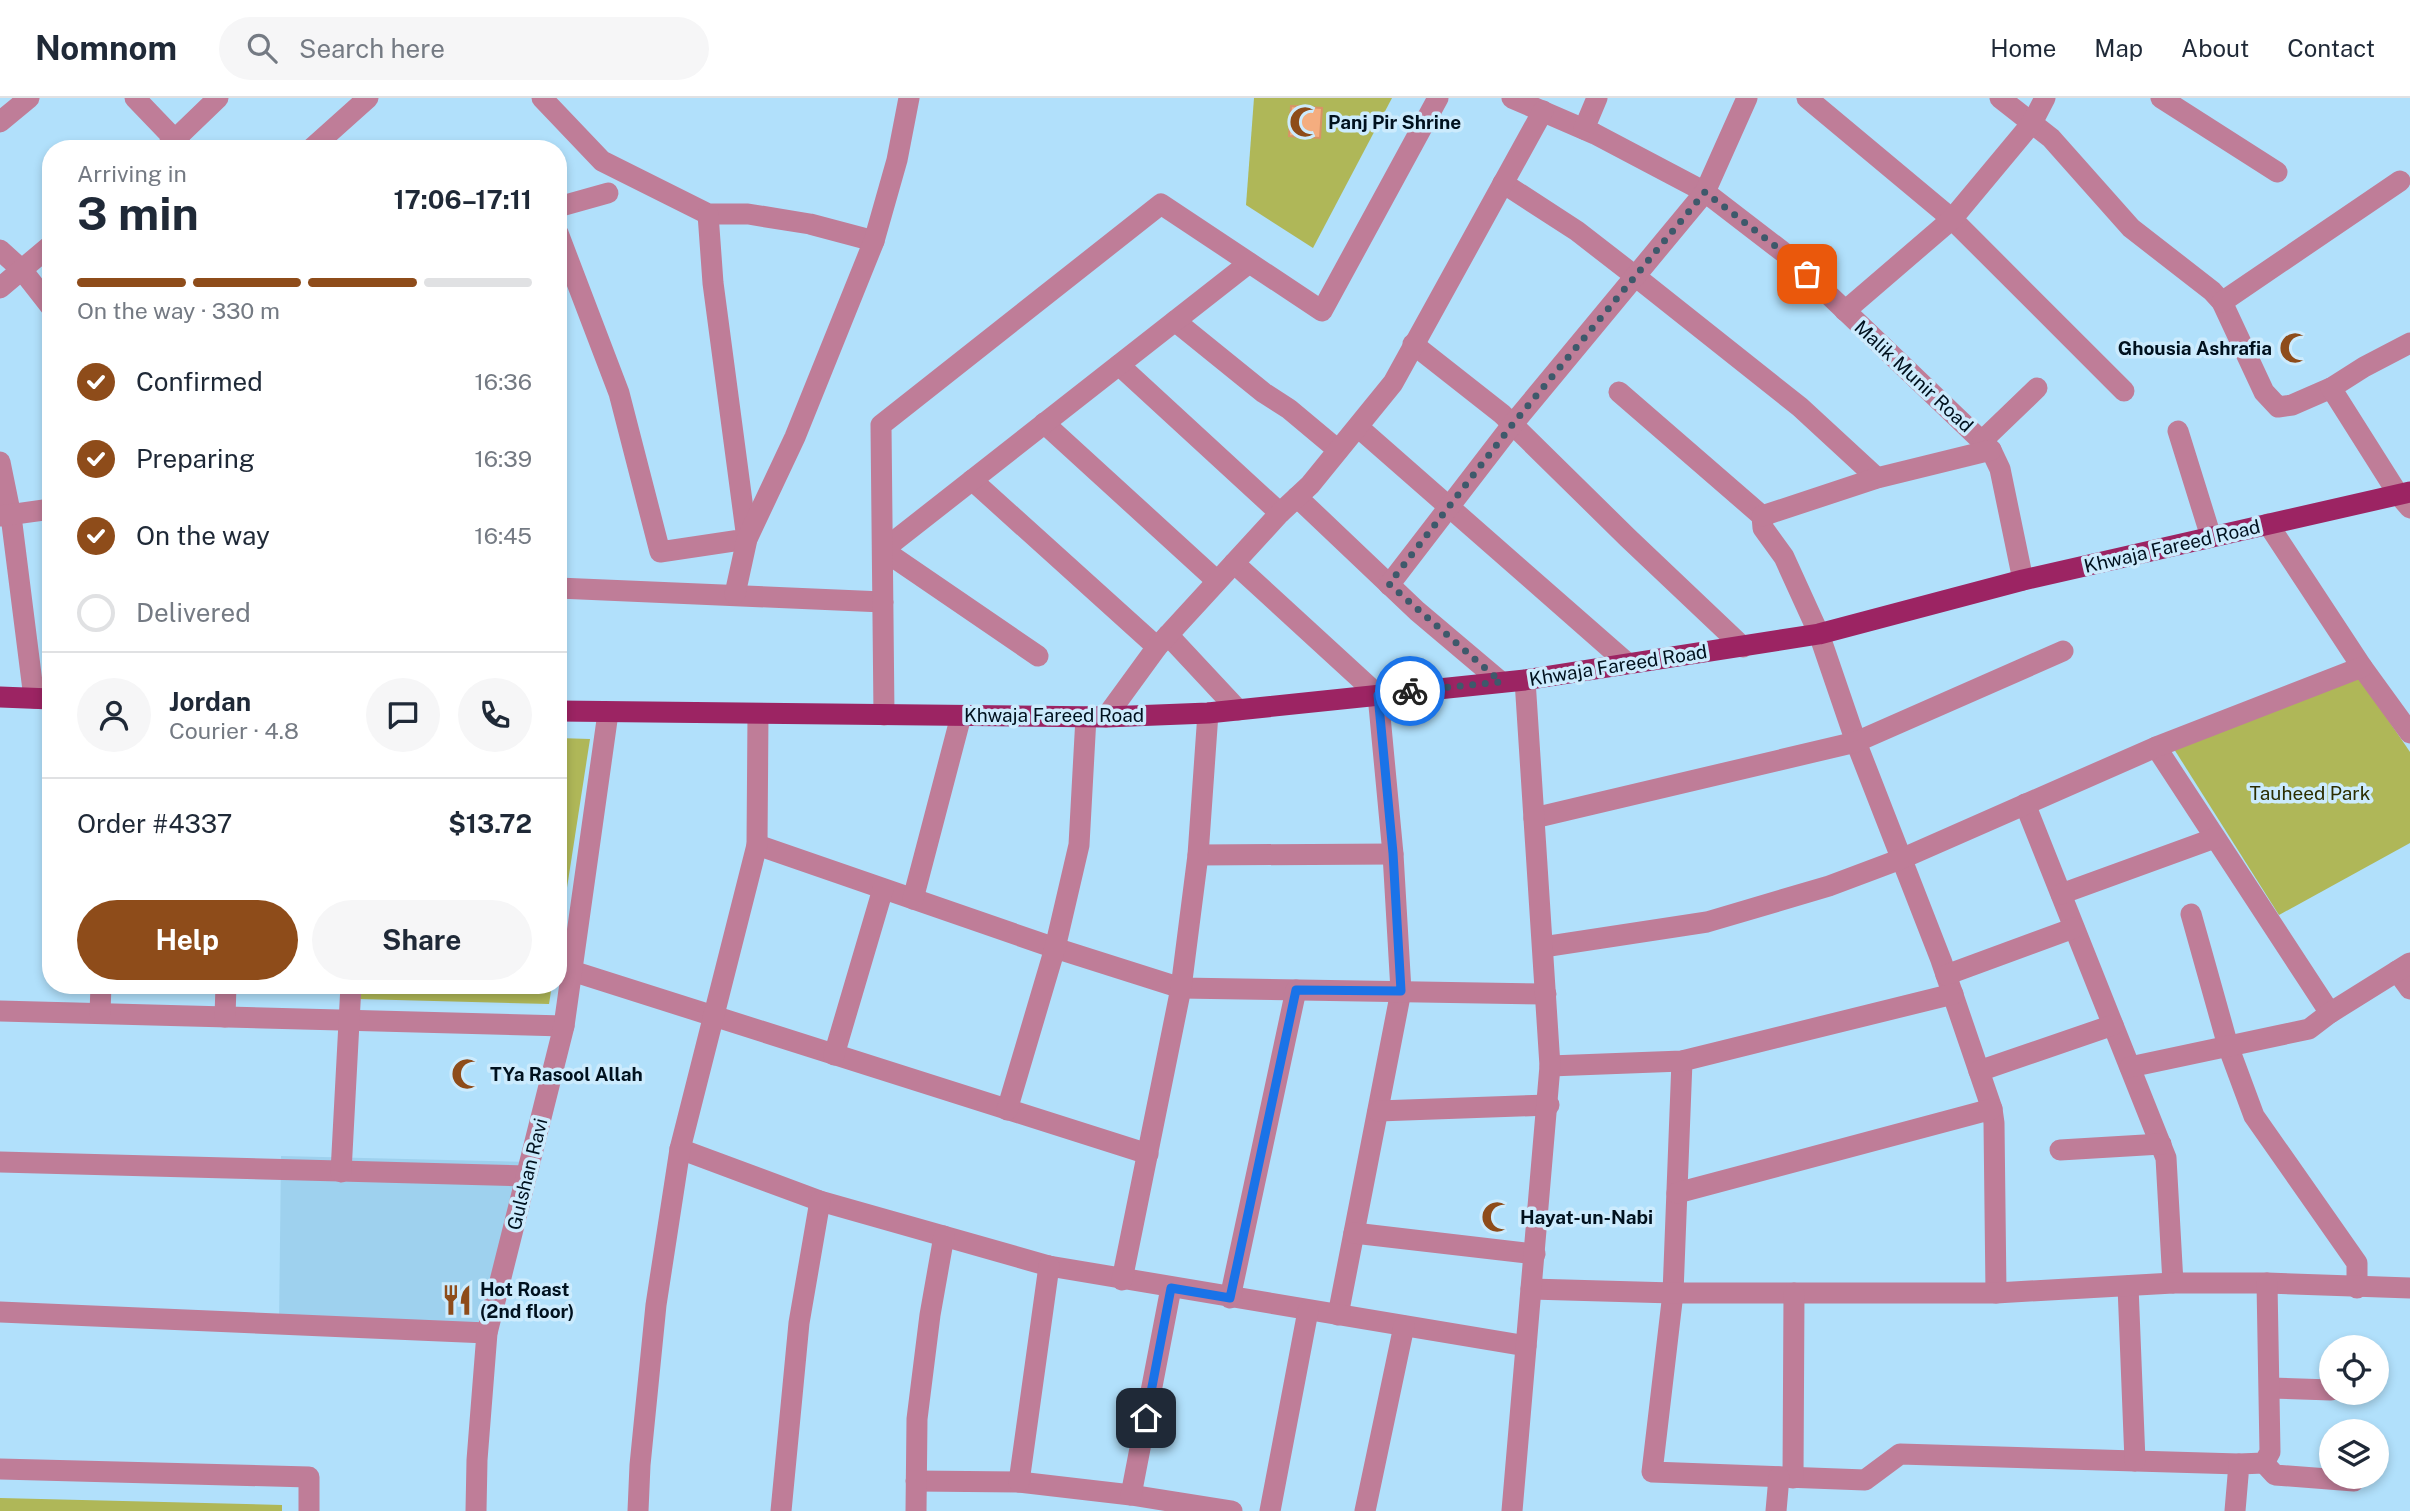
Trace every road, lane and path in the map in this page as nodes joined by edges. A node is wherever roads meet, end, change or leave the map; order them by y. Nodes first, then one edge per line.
1 (29, 98) edge
2 (135, 98) edge
3 (218, 98) edge
4 (368, 98) edge
5 (542, 98) edge
6 (909, 98) edge
7 (1438, 98) edge
8 (1512, 98) edge
9 (1597, 98) edge
10 (1747, 98) edge
11 (1807, 98) edge
12 (2000, 98) edge
13 (2045, 98) edge
14 (2161, 98) edge
15 (1543, 111) junction
16 (0, 122) edge
17 (2032, 123) junction
18 (1584, 129) junction
19 (170, 140) edge
20 (180, 140) edge
21 (321, 140) edge
22 (2277, 172) dead end
23 (2400, 181) dead end
24 (1503, 183) junction
25 (1705, 192) junction
26 (608, 193) dead end
27 (567, 204) edge
28 (708, 214) junction
29 (1952, 219) junction
30 (874, 241) junction
31 (0, 250) edge
32 (42, 253) edge
33 (567, 257) edge
34 (1249, 263) junction
35 (22, 270) junction
36 (1635, 276) junction
37 (0, 288) edge
38 (42, 296) edge
39 (2222, 302) junction
40 (1845, 311) junction
41 (1175, 321) junction
42 (2410, 343) edge
43 (1413, 344) junction
44 (1119, 365) junction
45 (2037, 388) dead end
46 (2331, 388) junction
47 (2124, 391) dead end
48 (1619, 392) dead end
49 (1044, 423) junction
50 (1512, 425) junction
51 (1358, 427) junction
52 (2178, 431) dead end
53 (1987, 445) junction
54 (1338, 450) junction
55 (0, 462) edge
56 (1877, 478) junction
57 (972, 480) junction
58 (1297, 497) junction
59 (2406, 498) edge
60 (1450, 508) junction
61 (42, 510) edge
62 (1280, 513) junction
63 (6, 516) edge
64 (1762, 516) junction
65 (2269, 524) junction
66 (2211, 537) junction
67 (747, 539) junction
68 (883, 550) junction
69 (1234, 563) junction
70 (2023, 580) junction
71 (1217, 581) junction
72 (567, 582) edge
73 (1389, 584) junction
74 (735, 594) junction
75 (883, 602) junction
76 (1818, 634) junction
77 (1162, 641) junction
78 (1743, 646) junction
79 (2063, 651) dead end
80 (1038, 656) dead end
81 (1627, 663) junction
82 (2362, 667) junction
83 (1525, 680) junction
84 (1501, 682) junction
85 (42, 693) edge
86 (1378, 695) junction
87 (0, 697) edge
88 (42, 698) edge
89 (1238, 710) junction
90 (567, 711) edge
91 (608, 713) junction
92 (1208, 713) junction
93 (758, 714) junction
94 (884, 715) junction
95 (961, 716) junction
96 (1096, 717) junction
97 (2410, 733) edge
98 (1856, 742) junction
99 (2155, 747) junction
100 (2025, 804) junction
101 (1534, 818) junction
102 (2215, 838) junction
103 (757, 845) junction
104 (1393, 853) junction
105 (1198, 855) junction
106 (1901, 859) junction
107 (883, 888) junction
108 (2061, 894) junction
109 (913, 899) junction
110 (2191, 914) dead end
111 (2074, 928) junction
112 (1542, 947) junction
113 (1055, 948) junction
114 (2404, 967) edge
115 (572, 971) junction
116 (1949, 984) junction
117 (1181, 988) junction
118 (2410, 989) edge
119 (1296, 990) junction
120 (1401, 991) junction
121 (1546, 993) junction
122 (101, 994) edge
123 (226, 994) edge
124 (351, 994) edge
125 (0, 1011) edge
126 (100, 1013) junction
127 (2329, 1013) junction
128 (225, 1017) junction
129 (714, 1018) junction
130 (350, 1020) junction
131 (2113, 1025) junction
132 (564, 1026) junction
133 (2228, 1046) junction
134 (834, 1055) junction
135 (1682, 1061) junction
136 (1550, 1066) junction
137 (2130, 1067) junction
138 (1979, 1070) junction
139 (1549, 1105) junction
140 (1992, 1109) junction
141 (1007, 1110) junction
142 (1378, 1111) junction
143 (2161, 1144) junction
144 (680, 1149) junction
145 (2060, 1150) dead end
146 (1148, 1154) junction
147 (0, 1162) edge
148 (341, 1172) junction
149 (526, 1177) junction
150 (1677, 1192) junction
151 (820, 1200) junction
152 (1354, 1233) junction
153 (944, 1236) junction
154 (1535, 1254) junction
155 (1049, 1266) junction
156 (1122, 1280) junction
157 (2173, 1283) junction
158 (2267, 1283) junction
159 (2128, 1286) junction
160 (2357, 1287) junction
161 (2410, 1287) edge
162 (1171, 1288) junction
163 (1531, 1289) junction
164 (1673, 1293) junction
165 (1794, 1293) junction
166 (1996, 1293) junction
167 (1230, 1298) junction
168 (1308, 1311) junction
169 (0, 1312) edge
170 (1338, 1315) junction
171 (1404, 1326) junction
172 (487, 1334) junction
173 (1526, 1346) junction
174 (2270, 1388) junction
175 (2319, 1390) edge
176 (2135, 1461) junction
177 (2264, 1463) junction
178 (2239, 1464) junction
179 (0, 1469) edge
180 (1786, 1477) junction
181 (2319, 1478) edge
182 (916, 1481) junction
183 (1019, 1482) junction
184 (1131, 1495) junction
185 (309, 1511) edge
186 (476, 1511) edge
187 (638, 1511) edge
188 (781, 1511) edge
189 (916, 1511) edge
190 (1232, 1511) edge
191 (1270, 1511) edge
192 (1365, 1511) edge
193 (1513, 1511) edge
194 (1776, 1511) edge
195 (2235, 1511) edge

1 - 16 street
2 - 19 street
3 - 20 street
4 - 21 street
5 - 28 street
6 - 30 street
7 - 34 street
8 - 15 street, Malik Munir Road
9 - 18 street
10 - 25 street
11 - 29 street
12 - 17 street
13 - 17 street
14 - 22 street
15 - 18 street, Malik Munir Road
15 - 24 street
17 - 29 street
17 - 39 street
18 - 25 street, Malik Munir Road
23 - 39 street
24 - 36 street
24 - 43 street
25 - 36 street
25 - 40 street, Malik Munir Road
26 - 27 street
28 - 30 street
28 - 67 street
29 - 40 street
29 - 47 street
30 - 67 street
31 - 35 street
32 - 35 street
33 - 67 street
34 - 41 street
34 - 68 street
35 - 37 street
35 - 38 street
36 - 50 street
36 - 56 street
39 - 46 street
40 - 53 street, Malik Munir Road
41 - 44 street
41 - 54 street
42 - 46 street
43 - 50 street
43 - 51 street
44 - 49 street
44 - 62 street
45 - 53 street
46 - 59 street
48 - 64 street
49 - 57 street
49 - 71 street
50 - 60 street
50 - 78 street
51 - 54 street
51 - 60 street
52 - 66 street
53 - 56 street
53 - 70 street, Malik Munir Road
54 - 58 street
55 - 63 street
56 - 64 street
57 - 68 street
57 - 77 street
58 - 62 street
58 - 73 street
59 - 65 main road, Khwaja Fareed Road
60 - 73 street
60 - 81 street
61 - 63 street
62 - 69 street
63 - 85 street
64 - 76 street
65 - 66 main road, Khwaja Fareed Road
65 - 82 street
66 - 70 main road, Khwaja Fareed Road
67 - 74 street
68 - 75 street
68 - 80 street
69 - 71 street
69 - 86 street
70 - 76 main road, Khwaja Fareed Road
71 - 77 street
72 - 74 street
73 - 84 street
74 - 75 street
75 - 94 street
76 - 78 main road, Khwaja Fareed Road
76 - 98 street
77 - 89 street
77 - 96 street
78 - 81 main road, Khwaja Fareed Road
79 - 98 street
81 - 83 main road, Khwaja Fareed Road
82 - 97 street
82 - 99 street
83 - 84 main road, Khwaja Fareed Road
83 - 101 street
84 - 86 main road, Khwaja Fareed Road
86 - 89 main road, Khwaja Fareed Road
86 - 104 street
87 - 88 main road
89 - 92 main road, Khwaja Fareed Road
90 - 91 main road, Khwaja Fareed Road
91 - 93 main road, Khwaja Fareed Road
91 - 115 street, Gulshan Ravi
92 - 96 main road, Khwaja Fareed Road
92 - 105 street
93 - 94 main road, Khwaja Fareed Road
93 - 103 street
94 - 95 main road, Khwaja Fareed Road
95 - 96 main road, Khwaja Fareed Road
95 - 109 street
96 - 113 street
98 - 101 street
98 - 106 street
99 - 100 street
99 - 102 street
100 - 106 street
100 - 108 street
101 - 112 street
102 - 108 street
102 - 127 street
103 - 107 street
103 - 129 street
104 - 105 street
104 - 120 street
105 - 117 street
106 - 112 street
106 - 116 street
107 - 109 street
107 - 134 street
108 - 111 street
109 - 113 street
110 - 133 street
111 - 116 street
111 - 131 street
112 - 121 street
113 - 117 street
113 - 141 street
114 - 118 street
114 - 127 street
115 - 129 street
115 - 132 street, Gulshan Ravi
116 - 135 street
116 - 138 street
117 - 119 street
117 - 146 street
119 - 120 street
119 - 167 street
120 - 121 street
120 - 142 street
121 - 136 street
122 - 126 street
123 - 128 street
124 - 130 street
125 - 126 street
126 - 128 street
127 - 133 street
128 - 130 street
129 - 134 street
129 - 144 street
130 - 132 street
130 - 148 street
131 - 137 street
131 - 138 street
132 - 149 street, Gulshan Ravi
133 - 137 street
133 - 160 street
134 - 141 street
135 - 136 street
135 - 150 street
136 - 139 street
137 - 143 street
138 - 140 street
139 - 142 street
139 - 154 street
140 - 150 street
140 - 166 street
141 - 146 street
142 - 152 street
143 - 145 street
143 - 157 street
144 - 151 street
144 - 187 street
146 - 156 street
147 - 148 street
148 - 149 street
149 - 172 street, Gulshan Ravi
150 - 164 street
151 - 153 street
151 - 188 street
152 - 154 street
152 - 170 street
153 - 155 street
153 - 182 street
154 - 163 street
155 - 156 street
155 - 183 street
156 - 162 street
157 - 158 street
157 - 159 street
158 - 160 street
158 - 174 street
159 - 166 street
159 - 176 street
160 - 161 street
162 - 167 street
162 - 184 street
163 - 164 street
163 - 173 street
164 - 165 street
164 - 180 street
165 - 166 street
165 - 180 street
167 - 168 street
168 - 170 street
168 - 191 street
169 - 172 street
170 - 171 street
171 - 173 street
171 - 192 street
172 - 186 street, Gulshan Ravi
173 - 193 street
174 - 175 street
174 - 177 street
176 - 178 street
176 - 180 street
177 - 178 street
177 - 181 street
178 - 195 street
179 - 185 street
180 - 194 street
182 - 183 street
182 - 189 street
183 - 184 street
184 - 190 street

